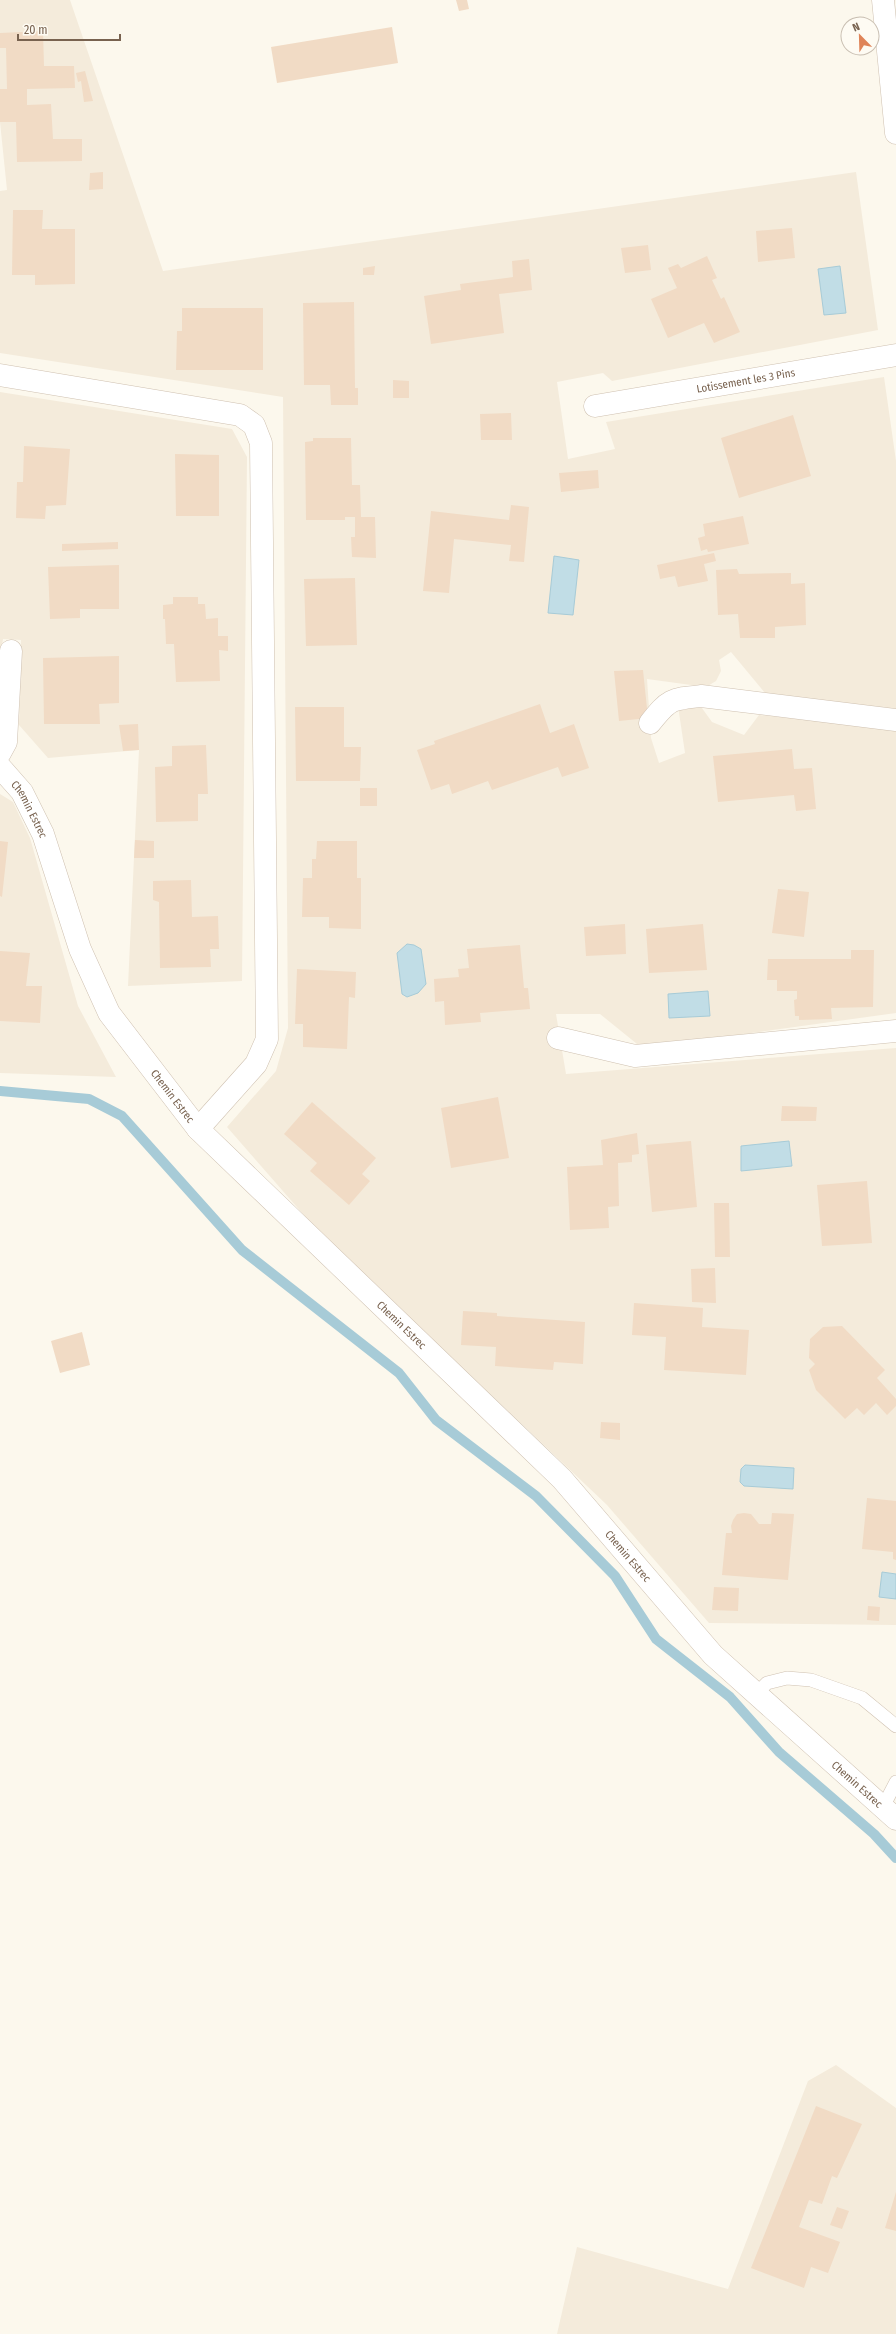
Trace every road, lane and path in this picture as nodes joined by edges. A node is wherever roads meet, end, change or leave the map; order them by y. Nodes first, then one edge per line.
1 (883, 0) edge
2 (896, 133) edge
3 (896, 355) edge
4 (0, 375) edge
5 (595, 406) dead end
6 (11, 651) dead end
7 (896, 720) edge
8 (650, 723) dead end
9 (0, 753) edge
10 (0, 768) edge
11 (896, 1031) edge
12 (558, 1038) dead end
13 (198, 1130) junction
14 (756, 1694) junction
15 (896, 1726) edge
16 (896, 1782) edge
17 (889, 1813) edge

1 - 2 street
3 - 5 street, Lotissement les 3 Pins
4 - 13 street
6 - 9 street
7 - 8 street
10 - 13 street, Chemin Estrec
11 - 12 street
13 - 14 street, Chemin Estrec
14 - 15 lane
14 - 17 street, Chemin Estrec
16 - 17 lane

